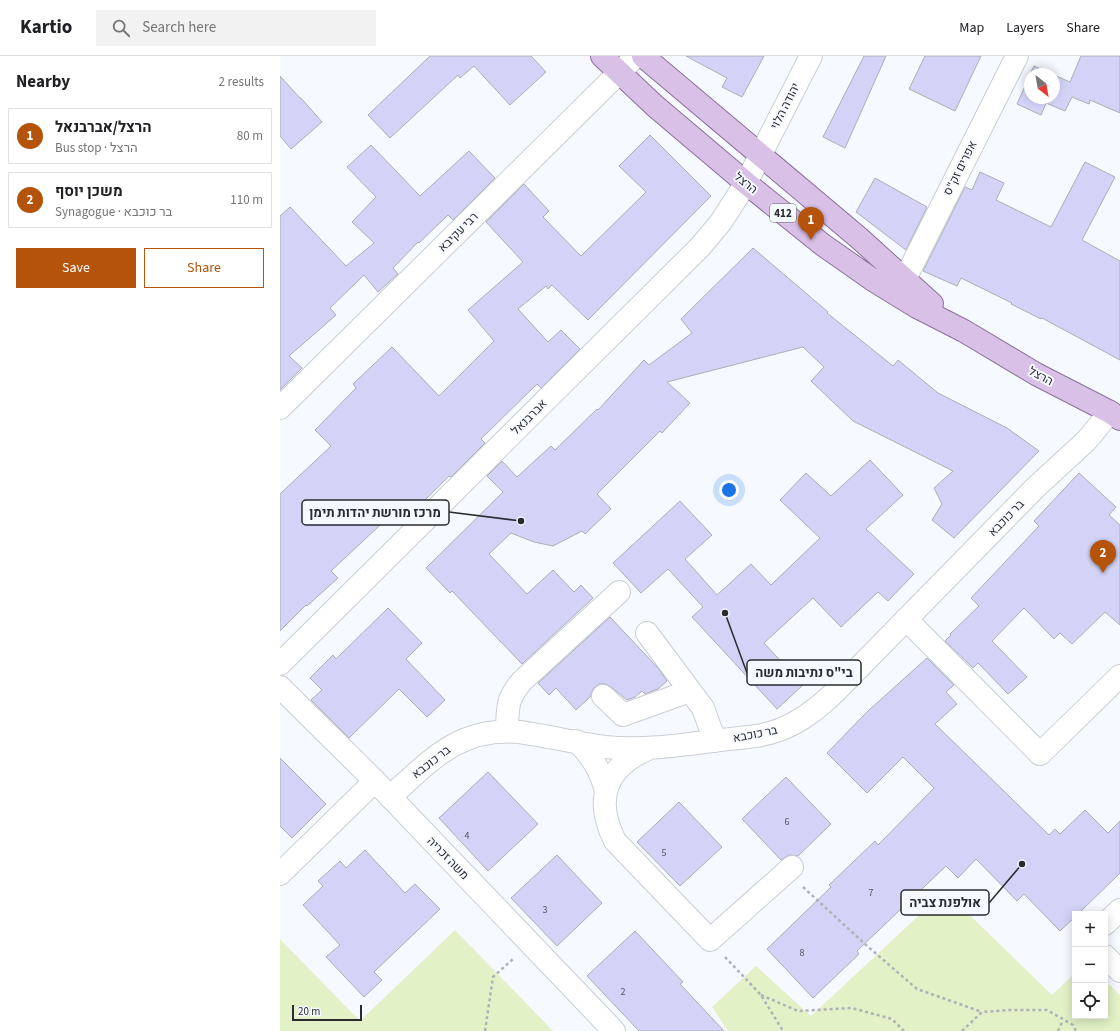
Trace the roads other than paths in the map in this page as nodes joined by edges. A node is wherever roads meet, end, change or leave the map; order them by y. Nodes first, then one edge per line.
1 (602, 56) edge
2 (636, 56) edge
3 (643, 56) edge
4 (810, 56) edge
5 (1017, 56) edge
6 (619, 71) junction
7 (759, 155) junction
8 (746, 184) junction
9 (906, 281) junction
10 (964, 331) junction
11 (280, 408) edge
12 (1115, 415) edge
13 (619, 592) dead end
14 (906, 619) junction
15 (647, 633) dead end
16 (280, 664) edge
17 (1120, 676) edge
18 (280, 687) edge
19 (690, 691) junction
20 (603, 696) dead end
21 (507, 731) junction
22 (715, 741) junction
23 (576, 742) junction
24 (651, 748) junction
25 (375, 781) junction
26 (606, 792) junction
27 (390, 796) junction
28 (792, 867) road end
29 (280, 874) edge
30 (1120, 910) edge
31 (1108, 921) edge
32 (1108, 959) edge
33 (1120, 971) edge
34 (614, 1031) edge

1 - 6 main road, הרצל / 412
2 - 6 street, רבי עקיבא
3 - 7 main road, הרצל / 412
4 - 7 street, יהודה הלוי
5 - 9 street, אפרים זק"ס
6 - 8 main road, הרצל / 412
6 - 11 street, רבי עקיבא
7 - 8 street, אברבנאל
7 - 9 main road, הרצל / 412
8 - 10 main road, הרצל / 412
8 - 16 street, אברבנאל
9 - 10 main road, הרצל / 412
10 - 12 main road, הרצל / 412
12 - 14 street, בר כוכבא
13 - 21 street
14 - 17 street
14 - 22 street, בר כוכבא
15 - 19 street
18 - 25 street, משה זכריה
19 - 20 street
19 - 22 street
21 - 23 street, בר כוכבא
21 - 27 street, בר כוכבא
22 - 24 street, בר כוכבא
23 - 24 street, בר כוכבא
23 - 26 street
24 - 26 street
25 - 27 street, משה זכריה
25 - 29 street
26 - 28 street
27 - 34 street, משה זכריה
30 - 31 street
32 - 33 street

